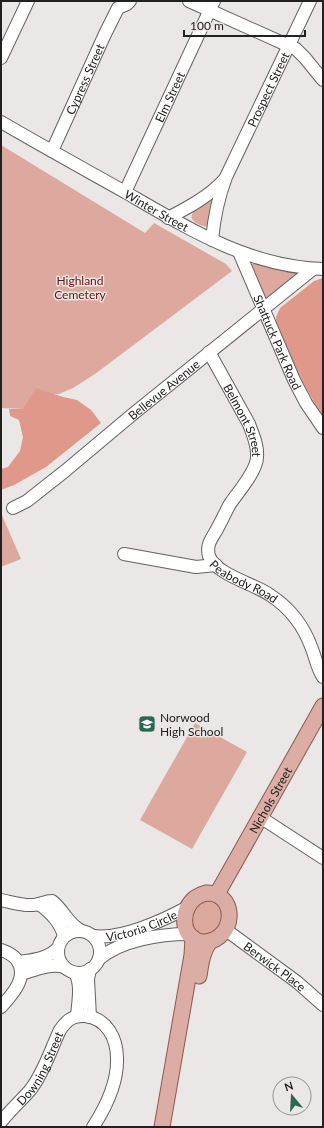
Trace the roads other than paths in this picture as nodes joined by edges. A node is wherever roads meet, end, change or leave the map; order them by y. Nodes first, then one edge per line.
1 (28, 1) edge
2 (130, 1) edge
3 (189, 1) edge
4 (310, 1) edge
5 (117, 4) edge
6 (212, 6) edge
7 (289, 46) junction
8 (1, 58) edge
9 (323, 80) edge
10 (1, 122) edge
11 (52, 151) junction
12 (226, 177) junction
13 (124, 192) junction
14 (168, 218) junction
15 (212, 240) junction
16 (239, 252) junction
17 (318, 269) edge
18 (263, 309) junction
19 (209, 352) junction
20 (323, 428) edge
21 (13, 508) dead end
22 (124, 554) dead end
23 (216, 565) junction
24 (318, 654) edge
25 (323, 678) edge
26 (323, 706) edge
27 (260, 818) junction
28 (323, 858) edge
29 (217, 894) junction
30 (1, 900) edge
31 (39, 904) junction
32 (188, 907) junction
33 (80, 930) junction
34 (226, 930) junction
35 (64, 936) junction
36 (94, 936) junction
37 (191, 936) junction
38 (210, 942) junction
39 (57, 949) junction
40 (1, 950) edge
41 (99, 959) junction
42 (20, 968) junction
43 (90, 969) junction
44 (70, 970) junction
45 (323, 1005) edge
46 (1, 1007) edge
47 (77, 1016) junction
48 (90, 1017) junction
49 (170, 1111) junction
50 (1, 1122) edge
51 (93, 1127) edge
52 (162, 1127) edge
53 (172, 1127) edge

1 - 8 street
2 - 5 street, Cypress Street
3 - 6 street
4 - 7 street, Prospect Street
5 - 11 street, Cypress Street
6 - 7 street
6 - 13 street, Elm Street
7 - 9 street
7 - 12 street, Prospect Street
10 - 11 street, Winter Street
11 - 13 street, Winter Street
12 - 14 street, Prospect Street
12 - 15 street, Prospect Street
13 - 14 street, Winter Street
14 - 15 street, Winter Street
15 - 16 street, Winter Street
16 - 17 street, Winter Street
16 - 18 street, Shattuck Park Road
17 - 18 street, Bellevue Avenue
18 - 19 street, Bellevue Avenue
18 - 20 street, Shattuck Park Road
19 - 21 street, Bellevue Avenue
19 - 23 street, Belmont Street
22 - 23 street, Peabody Road
23 - 24 street, Peabody Road
24 - 25 street, Peabody Road
26 - 27 main road, Nichols Street
27 - 28 street
27 - 29 main road, Nichols Street
29 - 32 main road
29 - 34 main road
30 - 31 street
31 - 33 street
31 - 35 street
32 - 36 street, Victoria Circle
32 - 37 main road
33 - 35 street
33 - 36 street
34 - 38 main road
34 - 45 street, Berwick Place
35 - 39 street
36 - 41 street
37 - 38 main road
37 - 41 street, Victoria Circle
37 - 49 main road
38 - 49 main road
39 - 42 street
39 - 44 street
40 - 42 street
41 - 43 street
42 - 44 street
42 - 46 street
43 - 44 street
43 - 48 street
44 - 47 street
47 - 48 street
47 - 50 street, Downing Street
48 - 51 street
49 - 52 main road
49 - 53 main road

